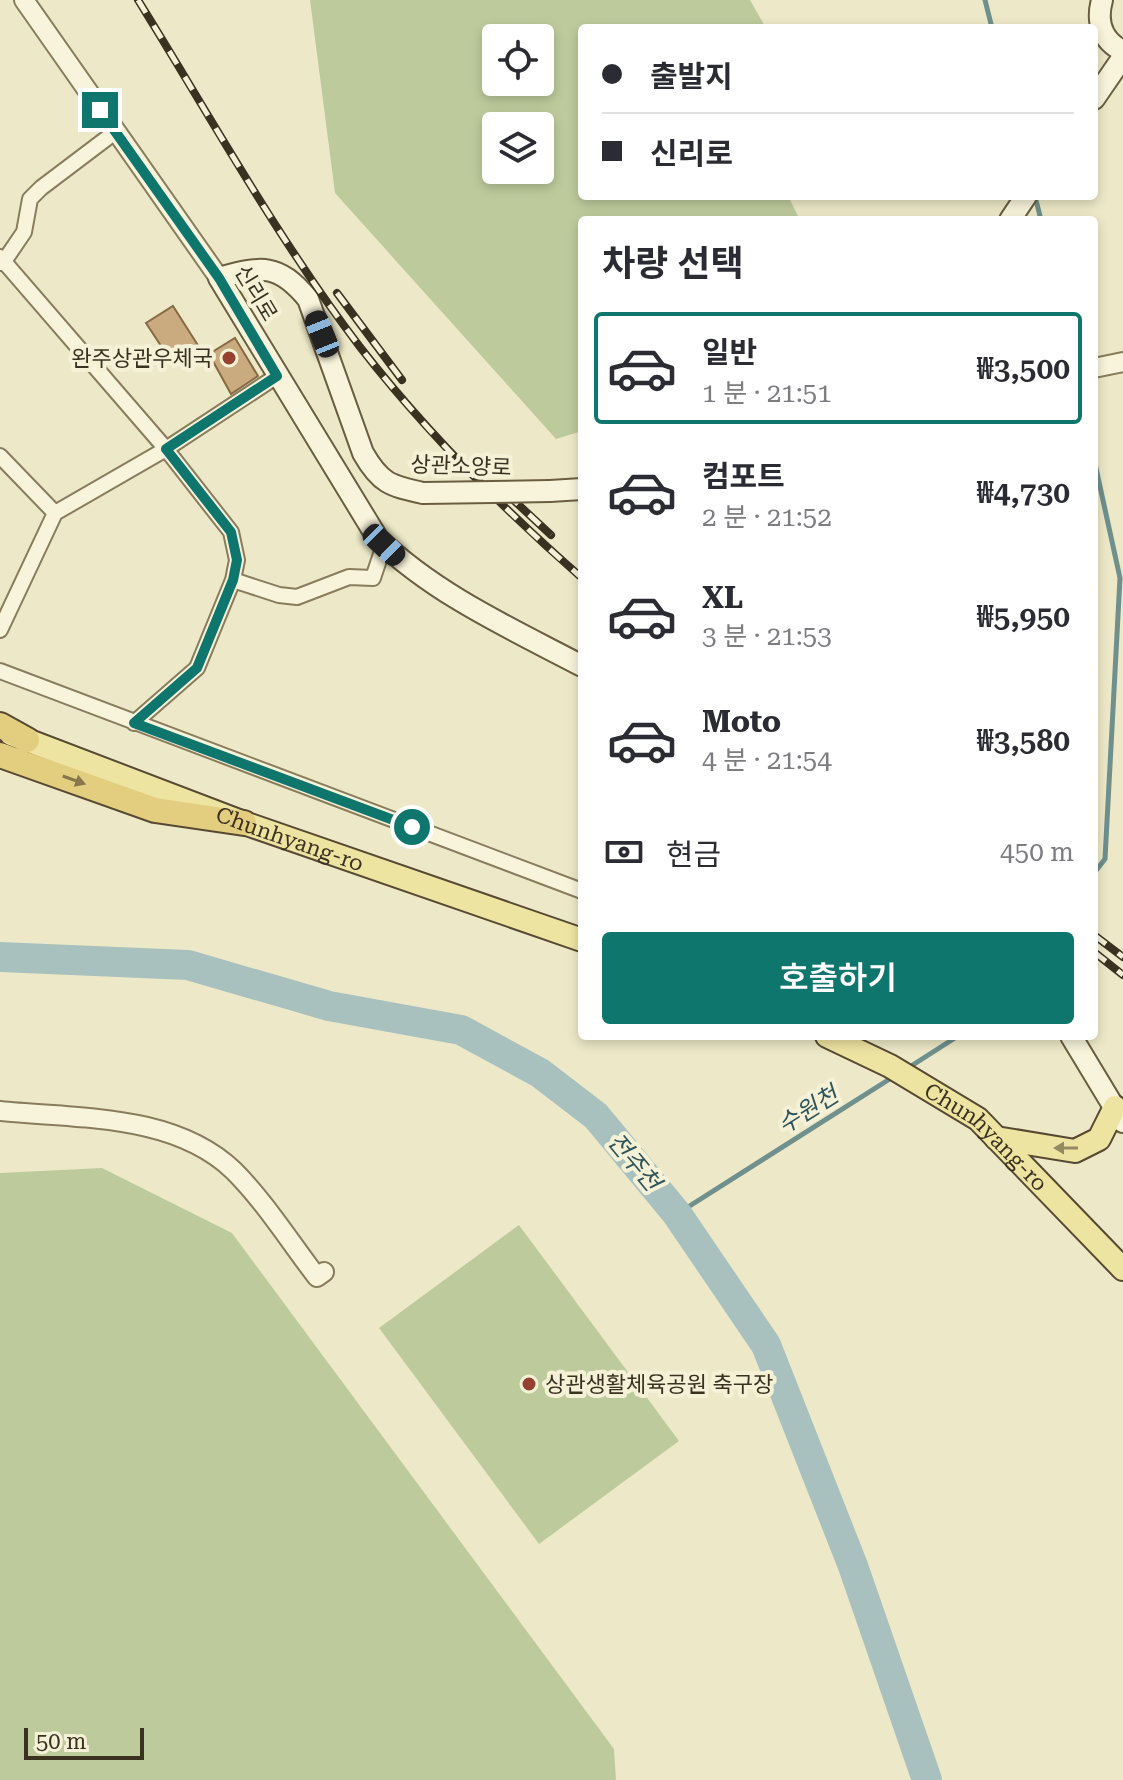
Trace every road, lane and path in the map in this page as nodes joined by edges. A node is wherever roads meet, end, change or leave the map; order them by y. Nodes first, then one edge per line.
1 (24, 0) edge
2 (1102, 0) edge
3 (1123, 51) edge
4 (1123, 57) edge
5 (1098, 93) edge
6 (115, 132) junction
7 (2, 260) edge
8 (219, 278) junction
9 (1123, 362) edge
10 (1098, 367) edge
11 (277, 376) junction
12 (166, 449) junction
13 (0, 456) edge
14 (578, 489) edge
15 (55, 513) junction
16 (384, 545) junction
17 (233, 580) junction
18 (0, 630) edge
19 (578, 664) edge
20 (0, 671) edge
21 (134, 723) junction
22 (0, 728) edge
23 (27, 740) joint
24 (0, 755) edge
25 (244, 823) junction
26 (578, 890) edge
27 (578, 939) edge
28 (835, 1040) edge
29 (1074, 1040) edge
30 (0, 1111) edge
31 (1119, 1114) edge
32 (996, 1138) junction
33 (1123, 1267) edge
34 (324, 1272) dead end

1 - 6 street, 신리로
2 - 3 main road
4 - 5 main road
6 - 7 street
6 - 8 street, 신리로
7 - 12 street
8 - 11 main road, 신리로
8 - 14 main road, 상관소양로, bridge
9 - 10 street
11 - 12 street
11 - 16 main road, 신리로
12 - 15 street
12 - 17 street
13 - 15 street
15 - 18 street
16 - 17 street
16 - 19 main road, 신리로
17 - 21 street
20 - 21 street
21 - 26 street
22 - 23 highway
23 - 25 main road, Chunhyang-ro
24 -> 25 highway
25 - 27 main road, Chunhyang-ro
28 - 32 main road, Chunhyang-ro
29 - 31 main road
30 - 34 street
31 -> 32 main road
32 - 33 main road, Chunhyang-ro

